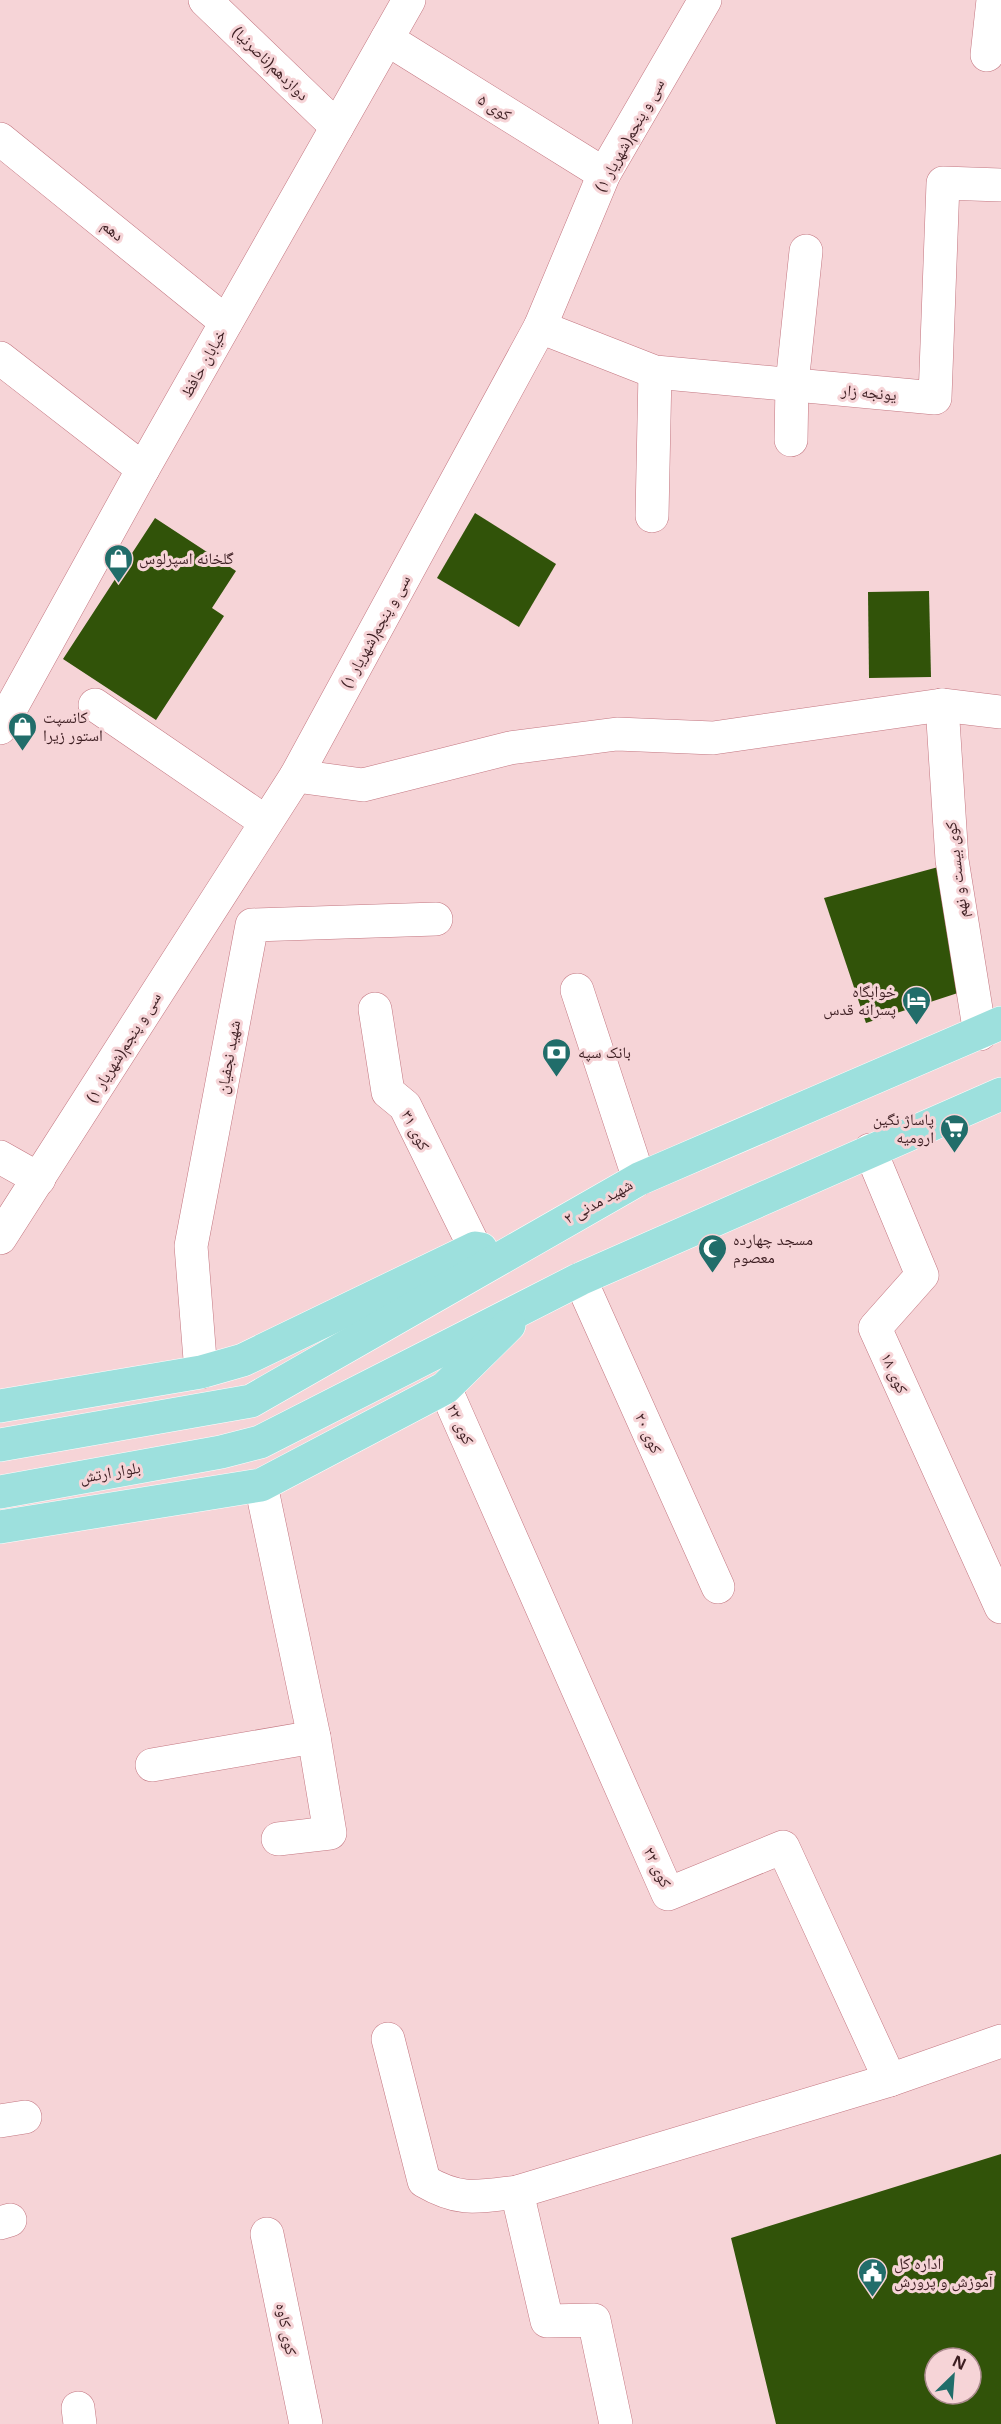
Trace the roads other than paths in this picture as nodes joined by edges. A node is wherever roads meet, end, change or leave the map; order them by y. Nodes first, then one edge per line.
1 (205, 0) edge
2 (409, 0) edge
3 (705, 0) edge
4 (993, 0) edge
5 (387, 39) junction
6 (987, 55) dead end
7 (337, 127) junction
8 (0, 139) edge
9 (604, 174) junction
10 (1001, 185) edge
11 (806, 251) dead end
12 (226, 322) junction
13 (540, 327) junction
14 (0, 358) edge
15 (655, 372) junction
16 (792, 384) junction
17 (791, 440) dead end
18 (143, 469) junction
19 (652, 516) dead end
20 (95, 705) dead end
21 (942, 705) junction
22 (1001, 712) edge
23 (0, 728) edge
24 (296, 776) junction
25 (266, 822) junction
26 (436, 919) dead end
27 (577, 990) dead end
28 (375, 1009) dead end
29 (990, 1028) edge
30 (1001, 1094) edge
31 (870, 1150) junction
32 (0, 1157) edge
33 (39, 1179) junction
34 (639, 1179) junction
35 (0, 1238) edge
36 (475, 1248) junction
37 (510, 1251) junction
38 (580, 1279) junction
39 (534, 1301) junction
40 (201, 1372) junction
41 (445, 1388) junction
42 (0, 1406) edge
43 (0, 1445) edge
44 (261, 1485) junction
45 (0, 1492) edge
46 (0, 1527) edge
47 (718, 1587) dead end
48 (1001, 1607) edge
49 (314, 1737) junction
50 (152, 1765) dead end
51 (278, 1839) dead end
52 (388, 2039) dead end
53 (1001, 2041) edge
54 (890, 2080) junction
55 (517, 2192) junction
56 (267, 2234) dead end
57 (306, 2424) edge
58 (616, 2424) edge

1 - 7 street, دوازدهم(ناصرنیا)
2 - 5 street, خیابان حافظ
3 - 9 street, سی و پنجم(شهریار ۱)
4 - 6 street
5 - 7 street, خیابان حافظ
5 - 9 street, کوی ۵
7 - 12 street, خیابان حافظ
8 - 12 street, دهم
9 - 13 street, سی و پنجم(شهریار ۱)
10 - 16 street, یونجه زار
11 - 16 street
12 - 18 street, خیابان حافظ
13 - 15 street, یونجه زار
13 - 24 street, سی و پنجم(شهریار ۱)
14 - 18 street
15 - 16 street, یونجه زار
15 - 19 street
16 - 17 street
18 - 23 street, خیابان حافظ
20 - 25 street
21 - 22 street
21 - 24 street
21 - 29 street, کوی بیست و نهم
24 - 25 street, سی و پنجم(شهریار ۱)
25 - 33 street, سی و پنجم(شهریار ۱)
26 - 40 street, شهید نجفیان
27 - 34 street
28 - 36 street, کوی ۳۱
29 - 34 main road, شهید مدنی ۲
30 - 31 main road
31 - 38 main road
31 - 48 street, کوی ۱۸
32 - 33 street
33 - 35 street, سی و پنجم(شهریار ۱)
34 - 37 main road, شهید مدنی ۲
36 - 37 main road
36 - 40 main road
37 - 43 main road, شهید مدنی ۲
38 - 39 main road
38 - 47 street, کوی ۲۰
39 - 41 main road
39 - 45 main road, بلوار ارتش
40 - 42 main road
41 - 44 main road
41 - 54 street, کوی ۲۲
44 - 46 main road
44 - 49 street
49 - 50 street
49 - 51 street
52 - 55 street
53 - 54 street
54 - 55 street
55 - 58 street
56 - 57 street, کوی کاوه

